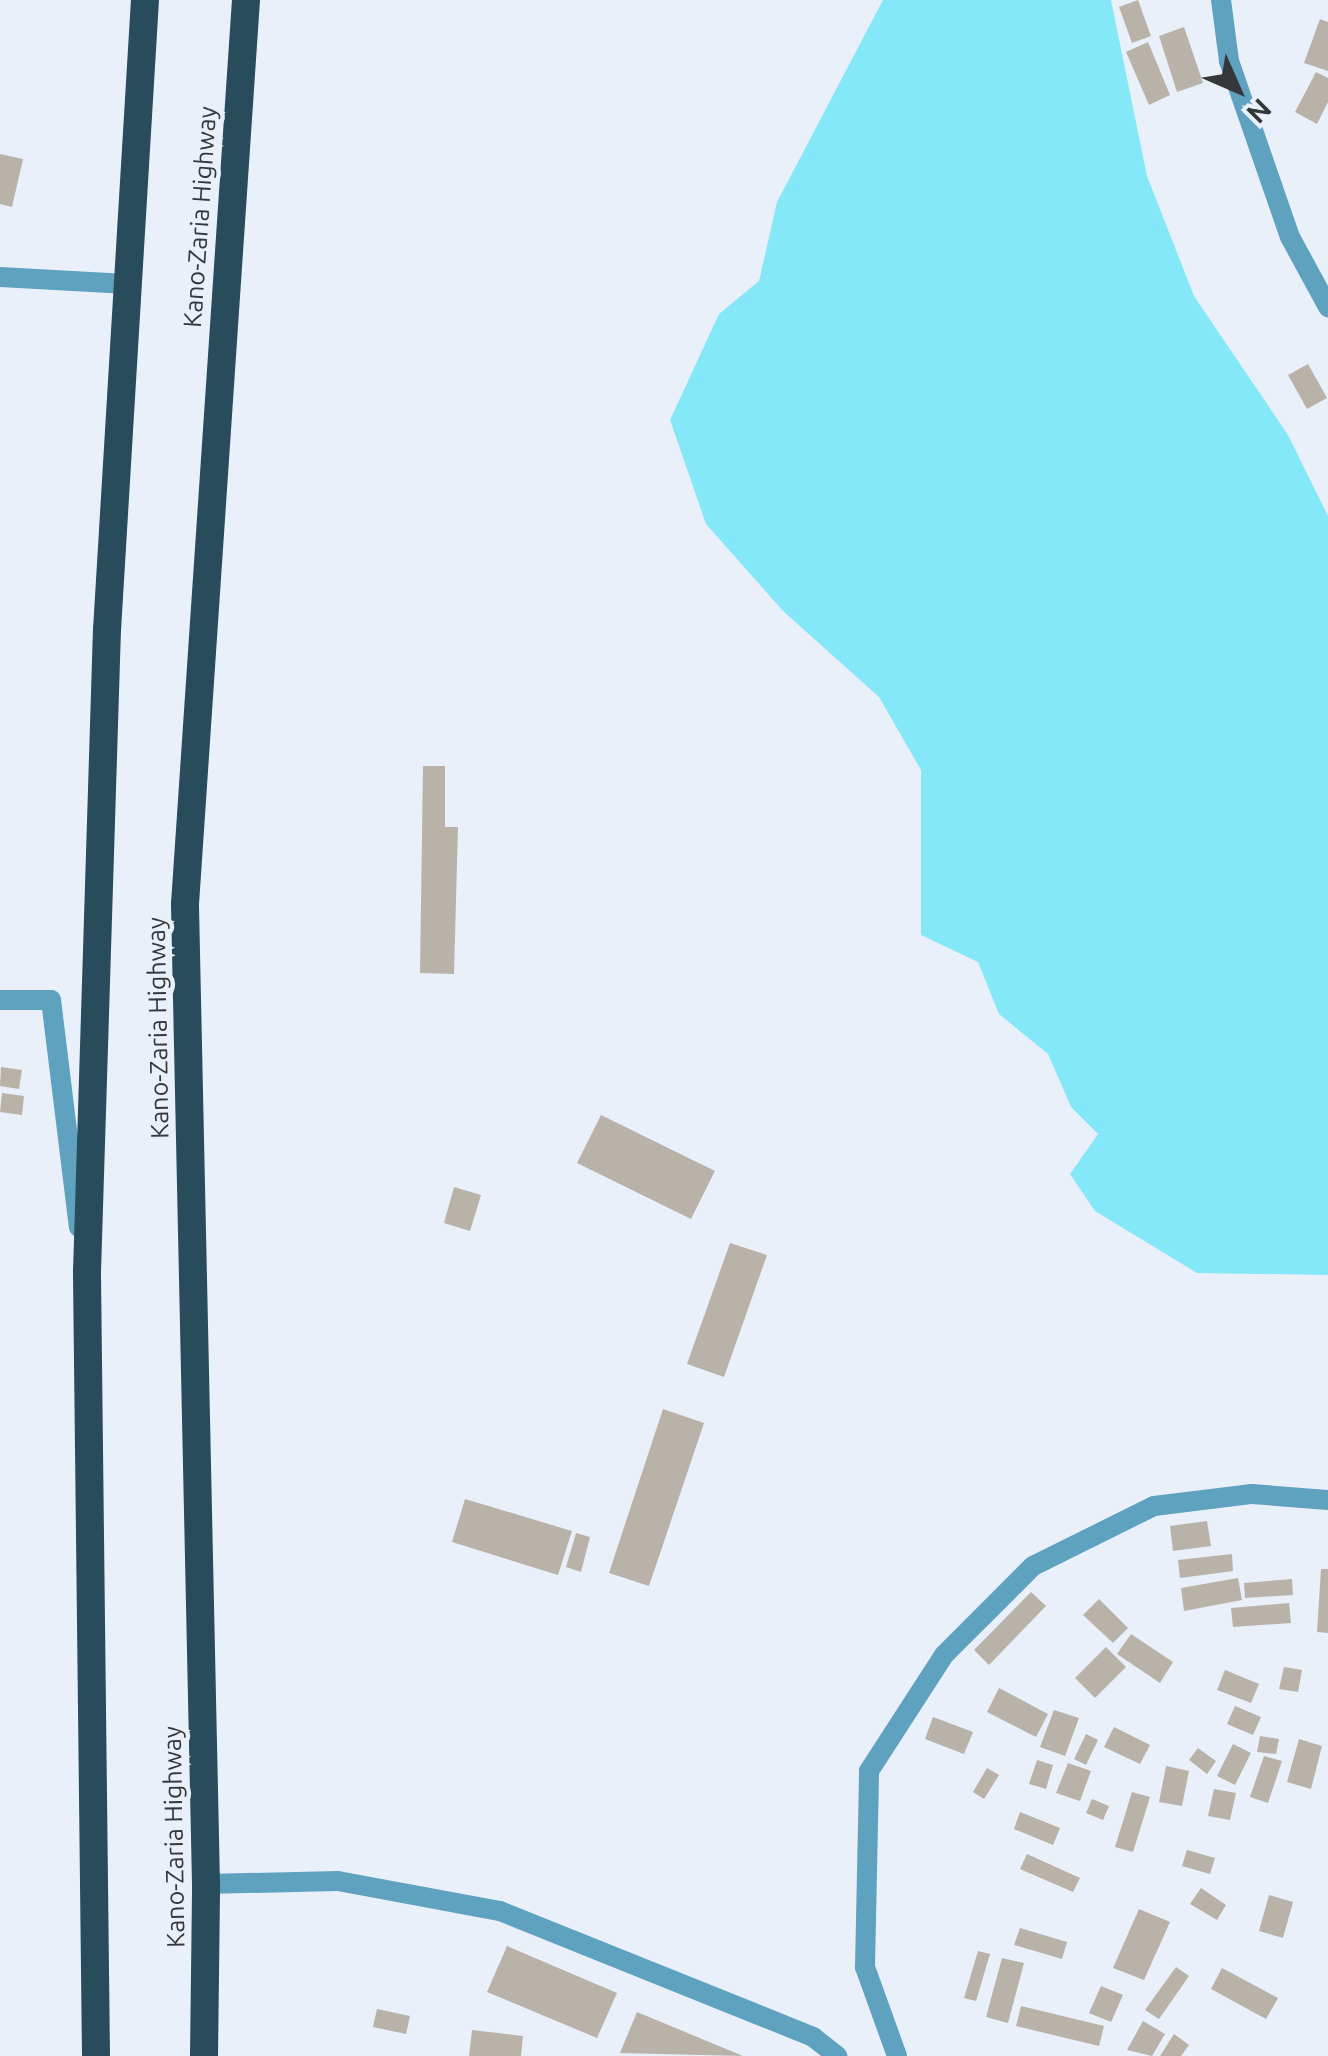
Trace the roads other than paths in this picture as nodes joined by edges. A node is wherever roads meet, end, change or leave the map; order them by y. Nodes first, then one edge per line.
1 (144, 0) edge
2 (246, 0) edge
3 (1222, 0) edge
4 (0, 277) edge
5 (128, 284) junction
6 (1328, 306) edge
7 (0, 1000) edge
8 (86, 1288) junction
9 (1328, 1500) edge
10 (206, 1884) junction
11 (96, 2056) edge
12 (204, 2056) edge
13 (837, 2056) edge
14 (897, 2056) edge

1 - 5 highway
2 - 10 highway, Kano-Zaria Highway
3 - 6 street
4 - 5 street
5 - 8 highway
7 - 8 street
8 - 11 highway
9 - 14 street
10 - 12 highway, Kano-Zaria Highway
10 - 13 street

